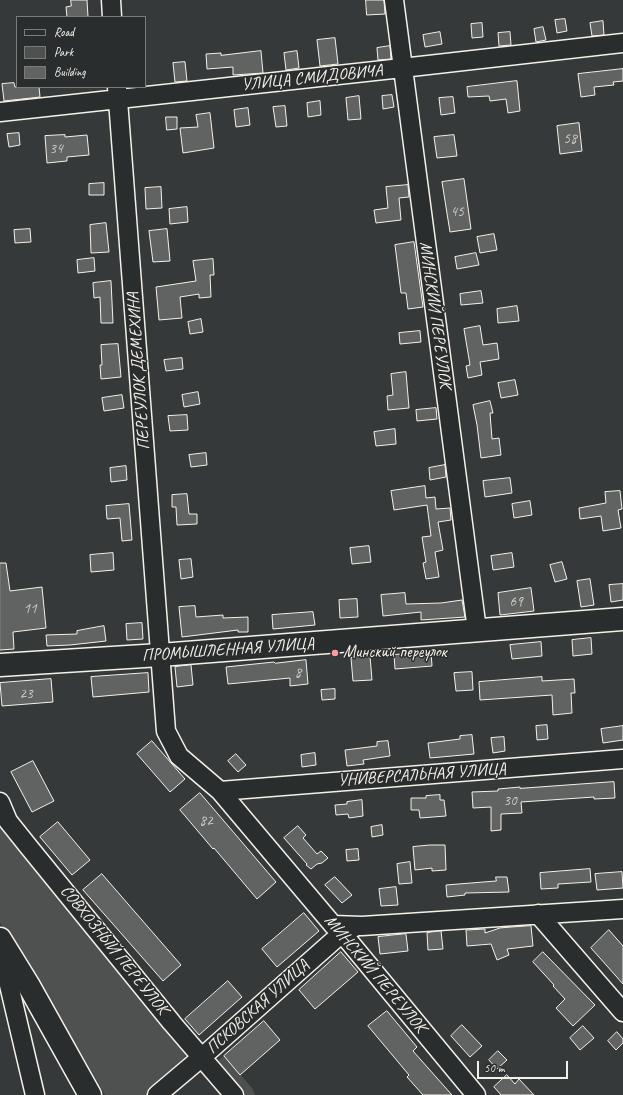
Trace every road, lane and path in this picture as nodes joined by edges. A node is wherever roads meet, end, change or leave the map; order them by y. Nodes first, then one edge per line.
1 (111, 0) edge
2 (394, 0) edge
3 (112, 16) edge
4 (623, 43) edge
5 (402, 68) junction
6 (117, 93) edge
7 (0, 112) edge
8 (623, 619) edge
9 (477, 630) junction
10 (160, 655) junction
11 (0, 665) edge
12 (623, 759) edge
13 (220, 791) junction
14 (0, 802) edge
15 (623, 909) edge
16 (538, 914) junction
17 (337, 929) junction
18 (0, 939) edge
19 (0, 947) edge
20 (623, 1012) edge
21 (202, 1057) junction
22 (35, 1095) edge
23 (90, 1095) edge
24 (157, 1095) edge
25 (234, 1095) edge
26 (476, 1095) edge

1 - 3 street
2 - 5 street, МИНСКИЙ ПЕРЕУЛОК
4 - 5 street, УЛИЦА СМИДОВИЧА
5 - 6 street, УЛИЦА СМИДОВИЧА
5 - 9 street, МИНСКИЙ ПЕРЕУЛОК
6 - 7 street, УЛИЦА СМИДОВИЧА
6 - 10 street, ПЕРЕУЛОК ДЕМЕХИНА
8 - 9 main road, ПРОМЫШЛЕННАЯ УЛИЦА
9 - 10 main road, ПРОМЫШЛЕННАЯ УЛИЦА
10 - 11 main road, ПРОМЫШЛЕННАЯ УЛИЦА
10 - 13 street, МИНСКИЙ ПЕРЕУЛОК
12 - 13 street, УНИВЕРСАЛЬНАЯ УЛИЦА
13 - 17 street, МИНСКИЙ ПЕРЕУЛОК
14 - 21 street, СОВХОЗНЫЙ ПЕРЕУЛОК
15 - 16 street, ПСКОВСКАЯ УЛИЦА
16 - 17 street, ПСКОВСКАЯ УЛИЦА
16 - 20 street
17 - 21 street, ПСКОВСКАЯ УЛИЦА
17 - 26 street, МИНСКИЙ ПЕРЕУЛОК
18 - 23 main road
19 - 22 street
21 - 24 street, ПСКОВСКАЯ УЛИЦА
21 - 25 street, СОВХОЗНЫЙ ПЕРЕУЛОК

